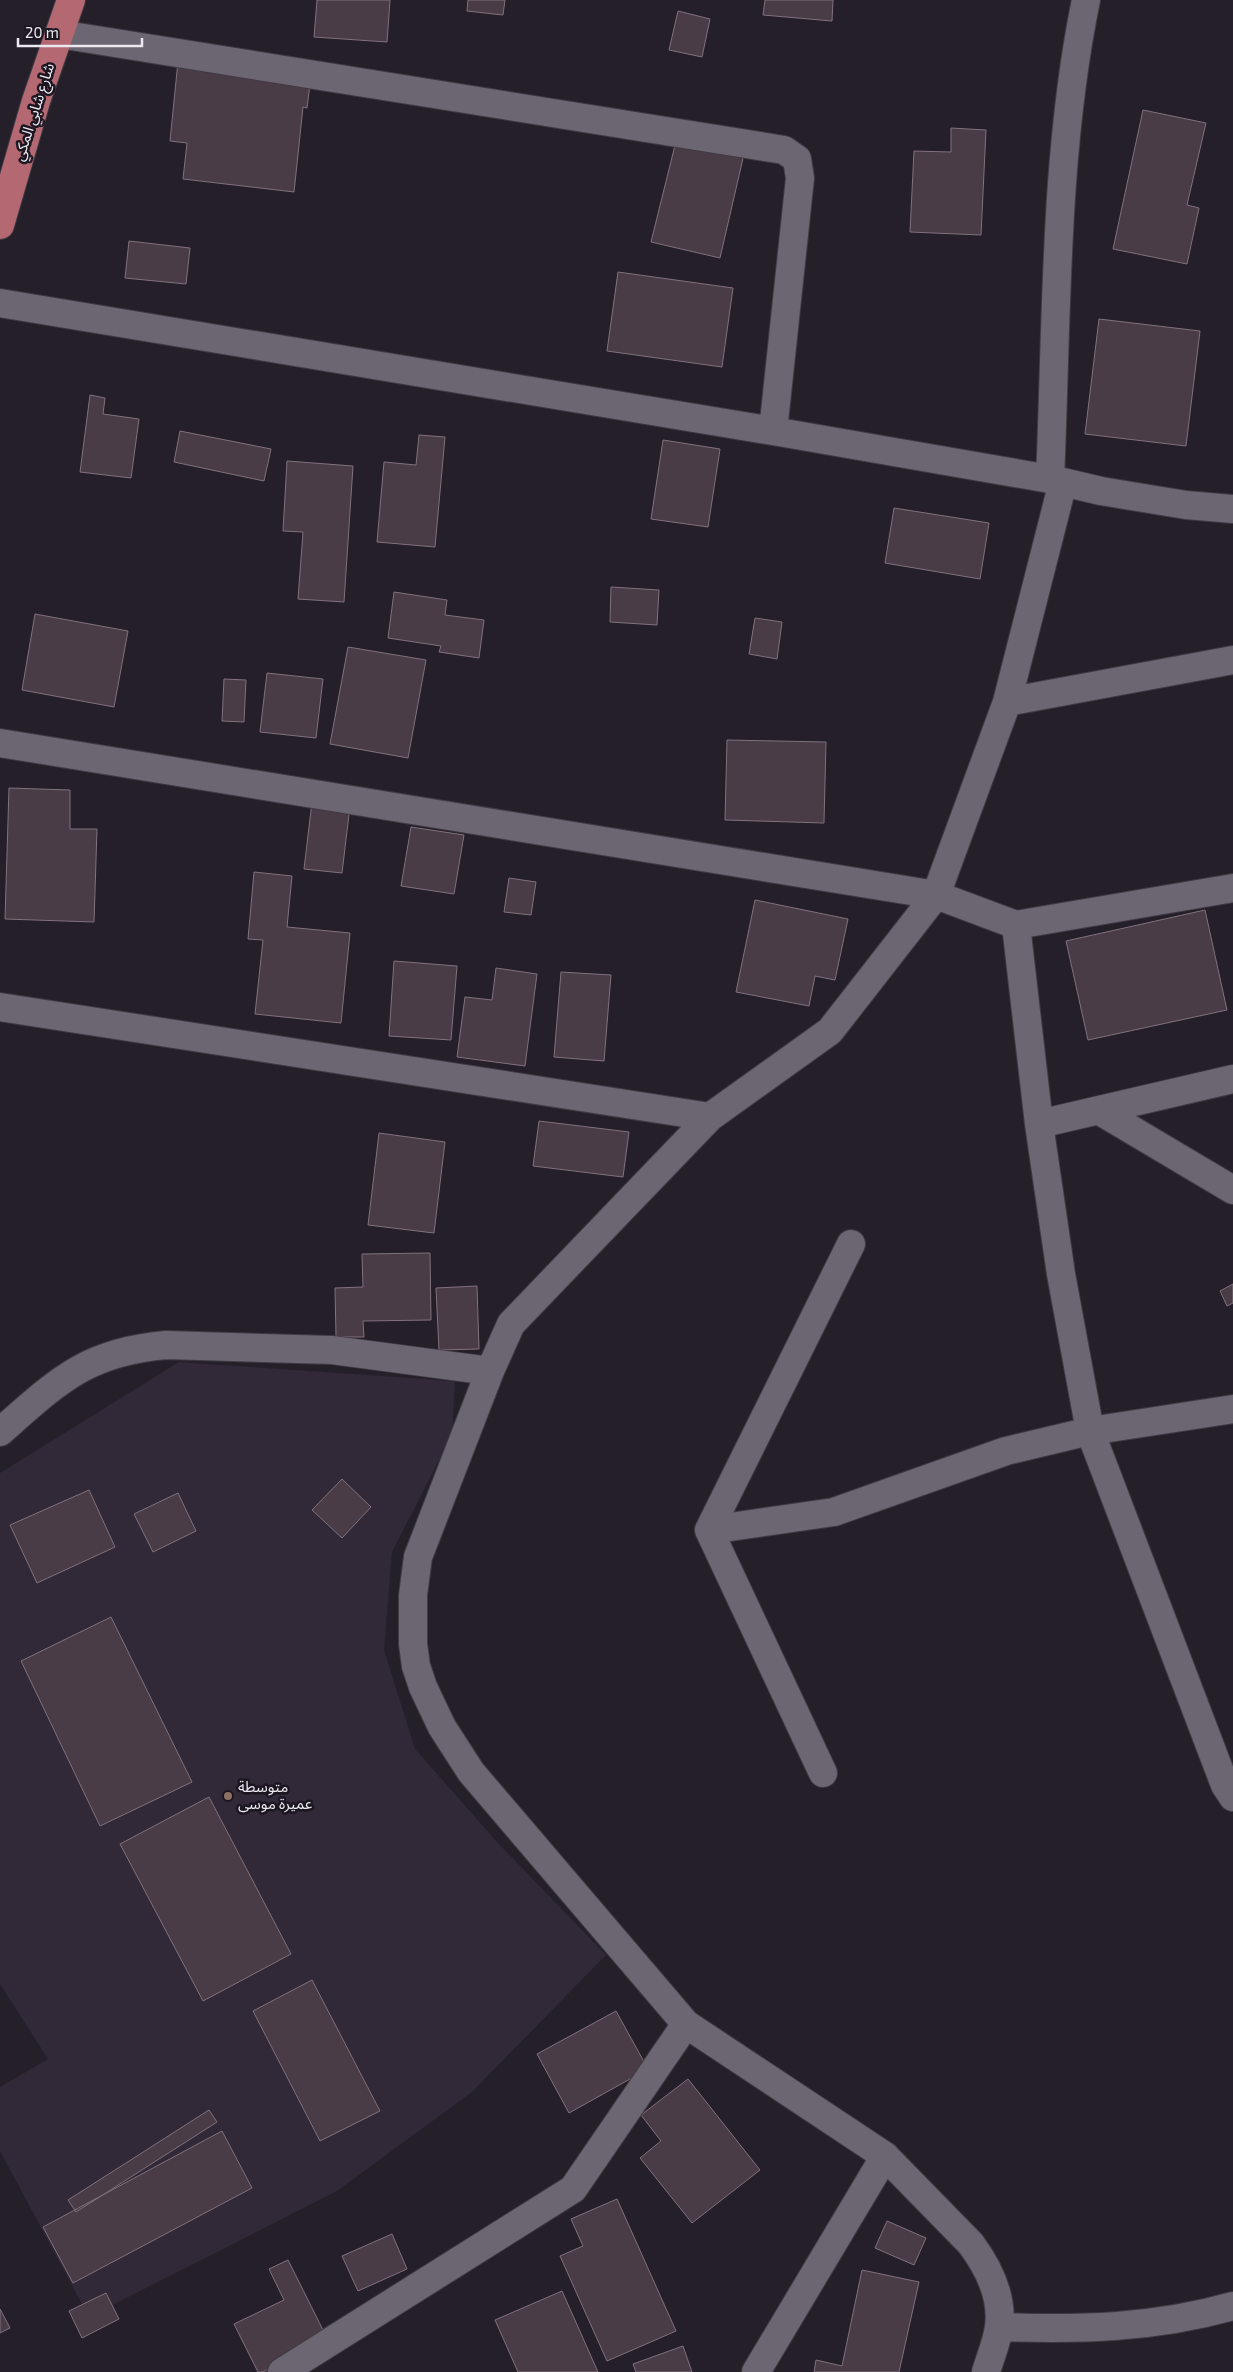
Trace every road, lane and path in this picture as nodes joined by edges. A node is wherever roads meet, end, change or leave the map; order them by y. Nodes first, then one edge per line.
1 (71, 0) edge
2 (1086, 0) edge
3 (59, 34) junction
4 (2, 212) edge
5 (0, 303) edge
6 (773, 431) junction
7 (1057, 480) junction
8 (1233, 509) edge
9 (1233, 660) edge
10 (1007, 702) junction
11 (0, 743) edge
12 (1233, 888) edge
13 (936, 896) junction
14 (1016, 925) junction
15 (0, 1007) edge
16 (1233, 1079) edge
17 (1100, 1111) junction
18 (710, 1118) junction
19 (1039, 1124) junction
20 (1233, 1190) edge
21 (851, 1244) dead end
22 (490, 1371) junction
23 (1233, 1409) edge
24 (1090, 1431) junction
25 (0, 1432) edge
26 (708, 1530) junction
27 (823, 1773) dead end
28 (1233, 1797) edge
29 (686, 2024) junction
30 (885, 2156) junction
31 (1233, 2306) edge
32 (999, 2327) junction
33 (282, 2372) edge
34 (756, 2372) edge
35 (986, 2372) edge

1 - 3 main road, شارع شابي المكي
2 - 7 street
3 - 4 main road, شارع شابي المكي
3 - 6 street
5 - 6 street
6 - 7 street
7 - 8 street
7 - 10 street
9 - 10 street
10 - 13 street
11 - 13 street
12 - 14 street
13 - 14 street
13 - 18 street
14 - 19 street
15 - 18 street
16 - 17 street
17 - 19 street
17 - 20 street
18 - 22 street
19 - 24 street
21 - 26 street
22 - 25 street
22 - 29 street
23 - 24 street
24 - 26 street
24 - 28 street
26 - 27 street
29 - 30 street
29 - 33 street
30 - 32 street
30 - 34 street
31 - 32 street
32 - 35 street

